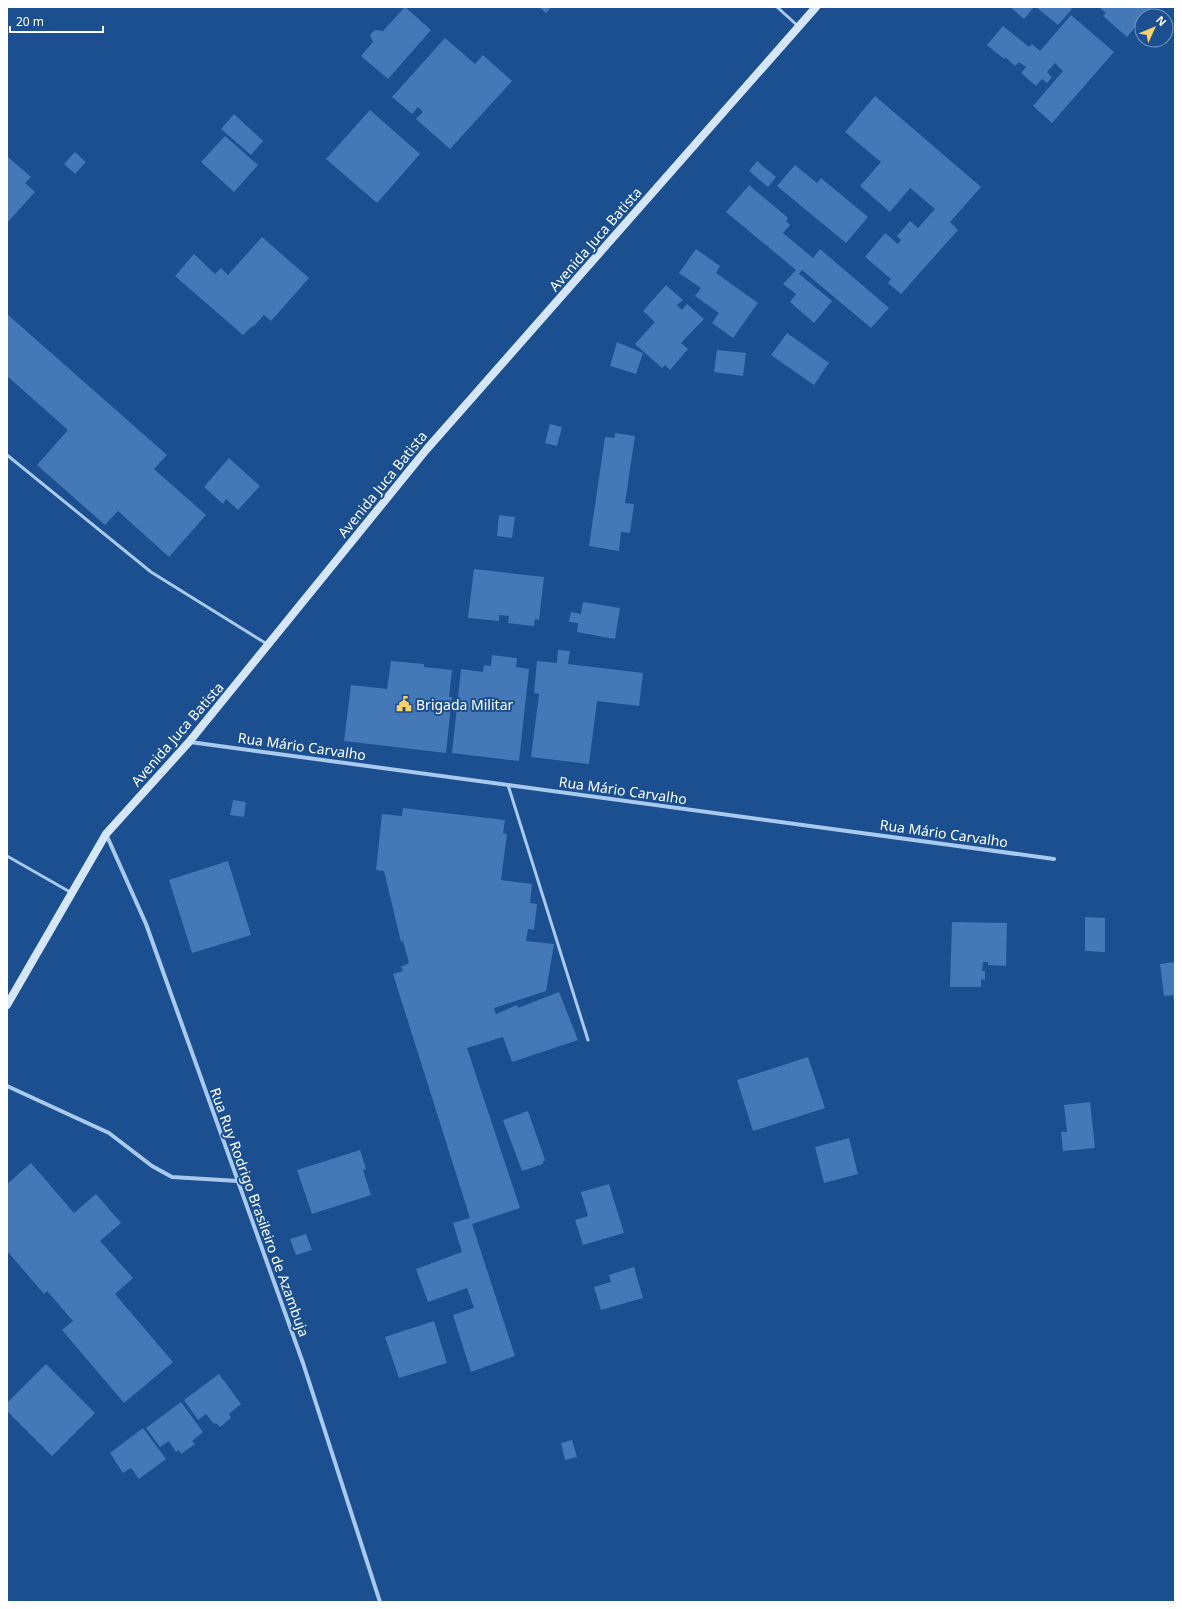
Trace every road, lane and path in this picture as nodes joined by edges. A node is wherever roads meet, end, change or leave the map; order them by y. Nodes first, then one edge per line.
1 (777, 7) edge
2 (816, 7) edge
3 (799, 27) junction
4 (7, 455) edge
5 (268, 645) junction
6 (189, 742) junction
7 (508, 785) junction
8 (106, 834) junction
9 (7, 856) edge
10 (1054, 858) dead end
11 (72, 893) junction
12 (7, 1005) edge
13 (588, 1040) dead end
14 (7, 1086) edge
15 (238, 1181) junction
16 (380, 1602) edge

1 - 3 lane
2 - 3 main road, Avenida Juca Batista
3 - 5 main road, Avenida Juca Batista
4 - 5 lane
5 - 6 main road, Avenida Juca Batista
6 - 7 street, Rua Mário Carvalho
6 - 8 main road, Avenida Juca Batista
7 - 10 street, Rua Mário Carvalho
7 - 13 lane
8 - 11 main road, Avenida Juca Batista
8 - 15 street, Rua Ruy Rodrigo Brasileiro de Azambuja
9 - 11 lane
11 - 12 main road, Avenida Juca Batista
14 - 15 street
15 - 16 street, Rua Ruy Rodrigo Brasileiro de Azambuja

